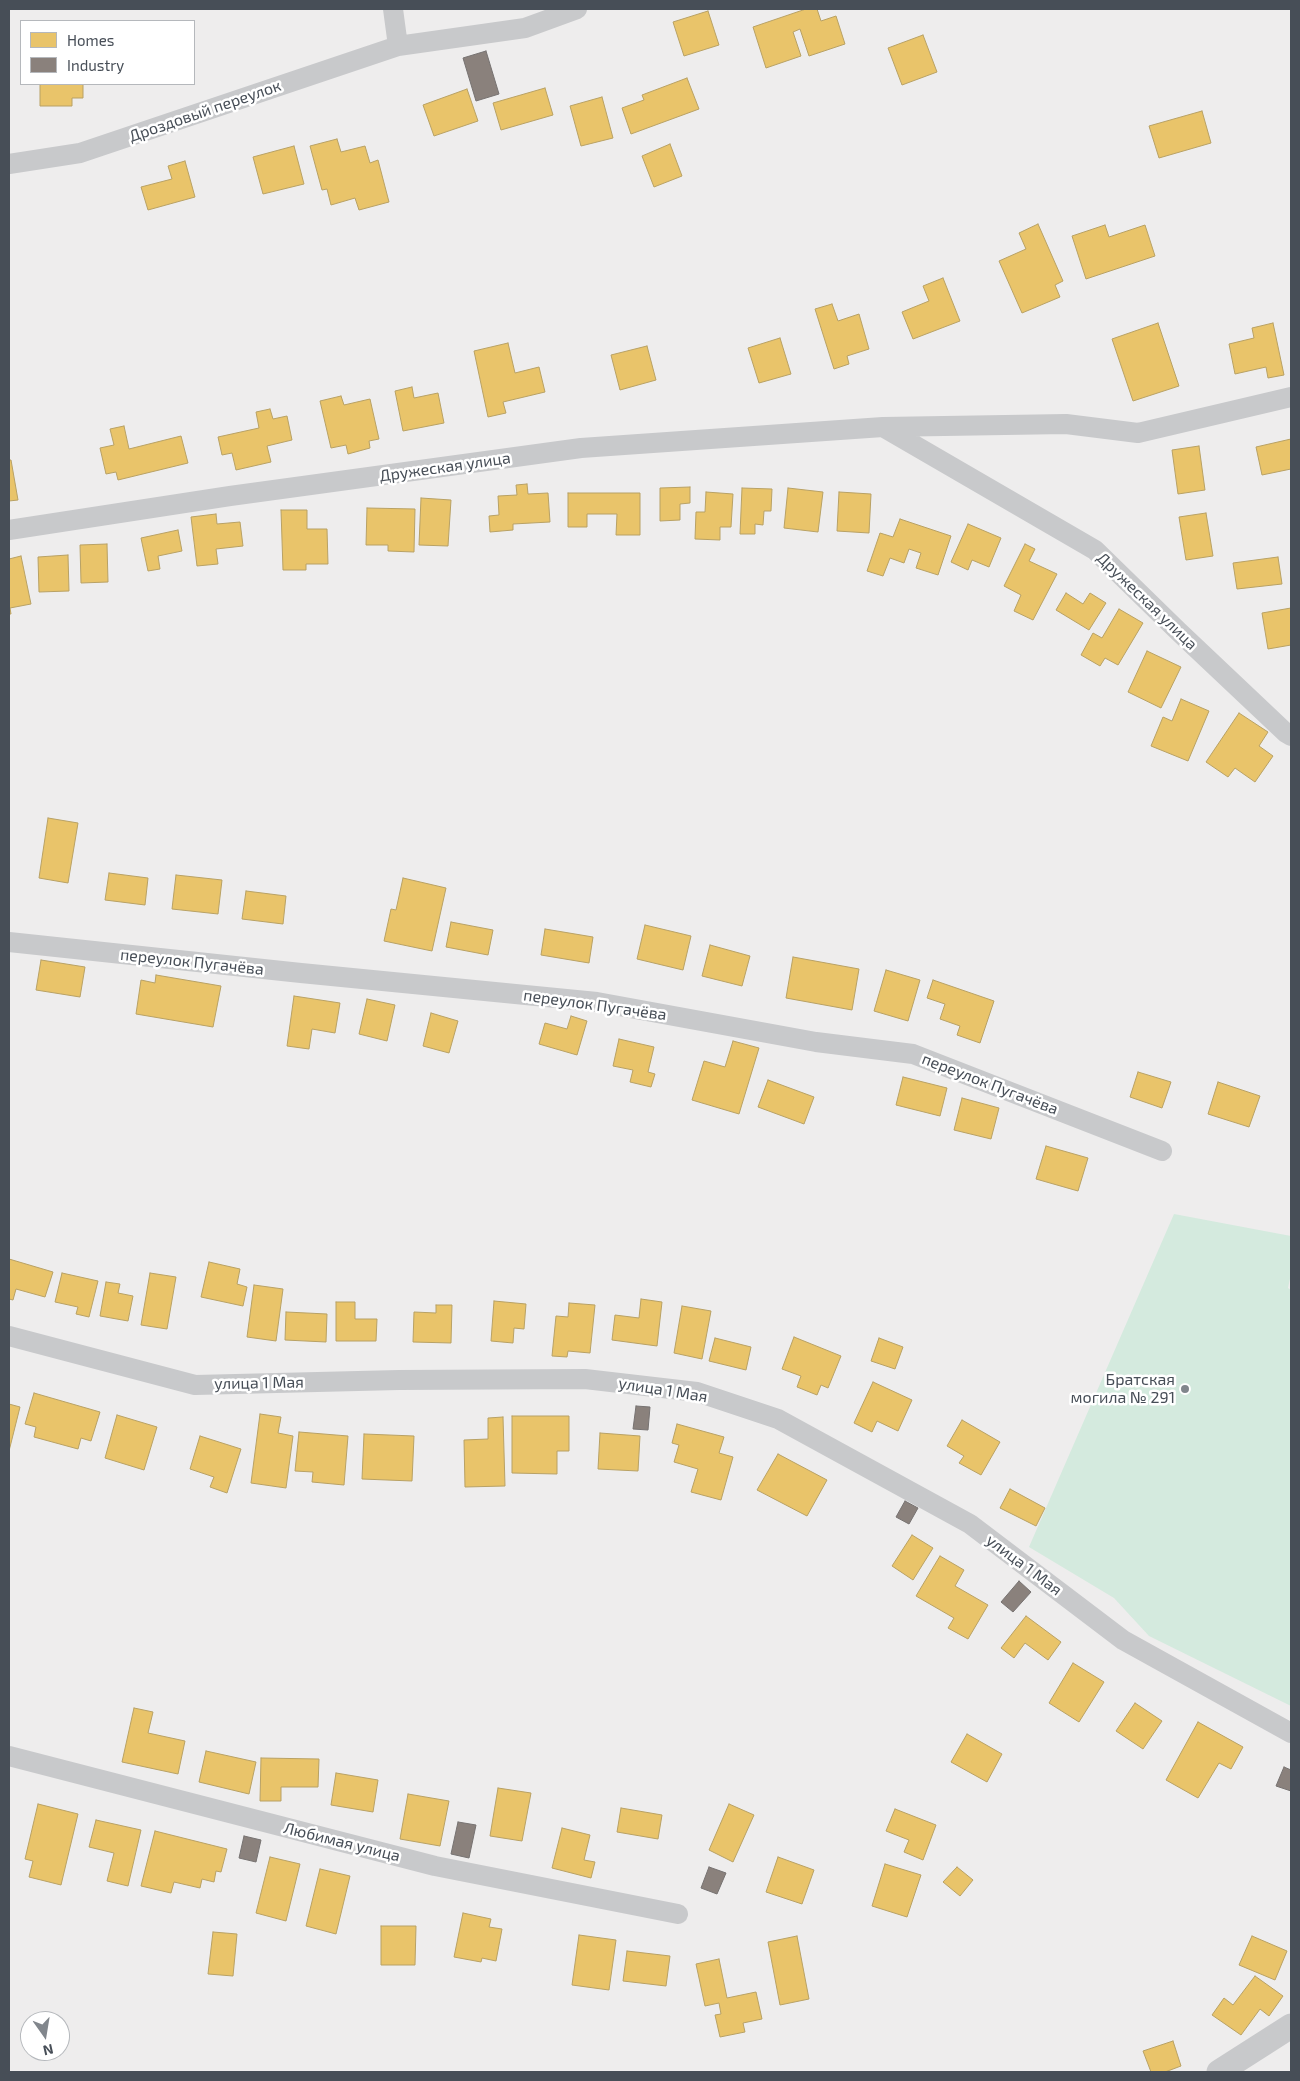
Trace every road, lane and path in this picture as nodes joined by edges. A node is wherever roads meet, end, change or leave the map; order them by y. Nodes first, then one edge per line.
1 (393, 9) edge
2 (577, 9) edge
3 (398, 46) junction
4 (9, 164) edge
5 (1291, 398) edge
6 (883, 427) junction
7 (9, 530) edge
8 (1291, 736) edge
9 (9, 942) edge
10 (1162, 1150) dead end
11 (9, 1336) edge
12 (1291, 1733) edge
13 (9, 1756) edge
14 (678, 1914) dead end
15 (1291, 2026) edge
16 (1220, 2072) edge

1 - 3 street
2 - 3 street, Дроздовый переулок
3 - 4 street, Дроздовый переулок
5 - 6 street, Дружеская улица
6 - 7 street, Дружеская улица
6 - 8 street, Дружеская улица
9 - 10 street, переулок Пугачёва
11 - 12 street, улица 1 Мая
13 - 14 street, Любимая улица
15 - 16 street

